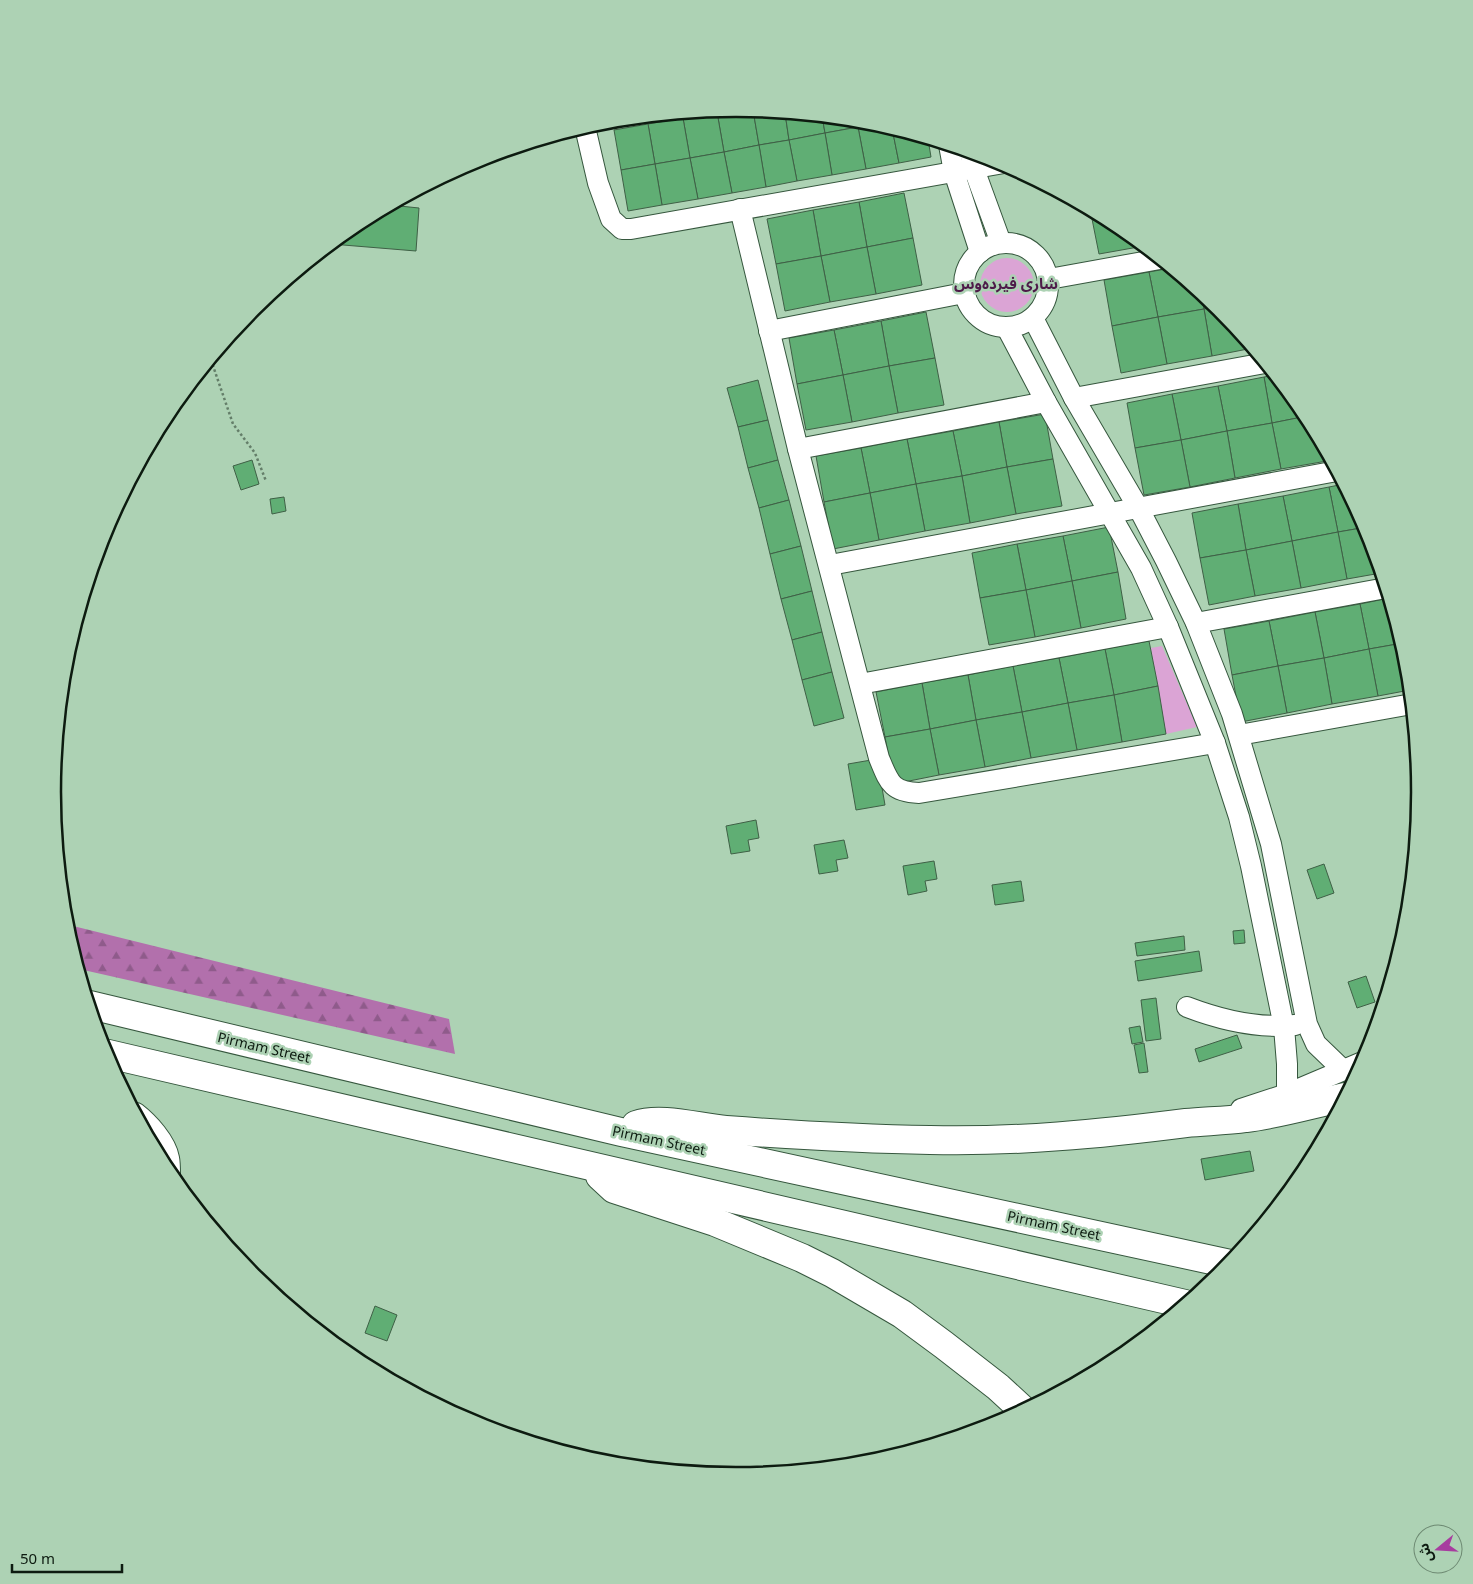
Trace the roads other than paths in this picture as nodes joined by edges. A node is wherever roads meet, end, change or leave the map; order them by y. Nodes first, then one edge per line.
1 (587, 134) edge
2 (950, 152) edge
3 (972, 160) edge
4 (954, 172) junction
5 (740, 209) junction
6 (1001, 242) junction
7 (980, 252) junction
8 (1153, 260) edge
9 (1049, 280) junction
10 (964, 293) junction
11 (1033, 318) junction
12 (1007, 328) junction
13 (769, 331) junction
14 (1258, 364) edge
15 (1074, 398) junction
16 (1046, 402) junction
17 (798, 449) junction
18 (1331, 472) edge
19 (1139, 509) junction
20 (1110, 512) junction
21 (830, 566) junction
22 (1380, 589) edge
23 (1196, 623) junction
24 (1168, 626) junction
25 (860, 684) junction
26 (1406, 705) edge
27 (1240, 735) junction
28 (1215, 743) junction
29 (96, 1006) edge
30 (1187, 1007) dead end
31 (1307, 1024) junction
32 (1284, 1027) junction
33 (115, 1056) edge
34 (1353, 1066) edge
35 (1343, 1070) junction
36 (1287, 1094) junction
37 (1338, 1099) edge
38 (1205, 1121) junction
39 (148, 1122) edge
40 (621, 1132) junction
41 (169, 1157) edge
42 (586, 1164) junction
43 (1221, 1262) edge
44 (1179, 1303) edge
45 (1018, 1406) edge

1 - 5 street
2 - 4 street
3 - 4 street
3 - 6 street
4 - 5 street
4 - 7 street
5 - 13 street
6 - 7 street
6 - 9 street
7 - 10 street
8 - 9 street
9 - 11 street
10 - 12 street
10 - 13 street
11 - 12 street
11 - 15 street
12 - 16 street
13 - 17 street
14 - 15 street
15 - 19 street
16 - 17 street
16 - 20 street
17 - 21 street
18 - 19 street
19 - 20 street
19 - 23 street
20 - 21 street
20 - 24 street
21 - 25 street
22 - 23 street
23 - 27 street
24 - 25 street
24 - 28 street
25 - 28 street
26 - 27 street
27 - 31 street
28 - 32 street
29 - 40 highway, Pirmam Street
30 - 32 street
31 - 32 street
31 - 35 street
32 - 36 street
33 - 42 highway
34 - 35 street
35 - 36 street
36 - 38 street
37 - 38 highway
38 - 40 highway
39 - 41 street
40 - 43 highway, Pirmam Street
42 - 44 highway
42 - 45 highway

